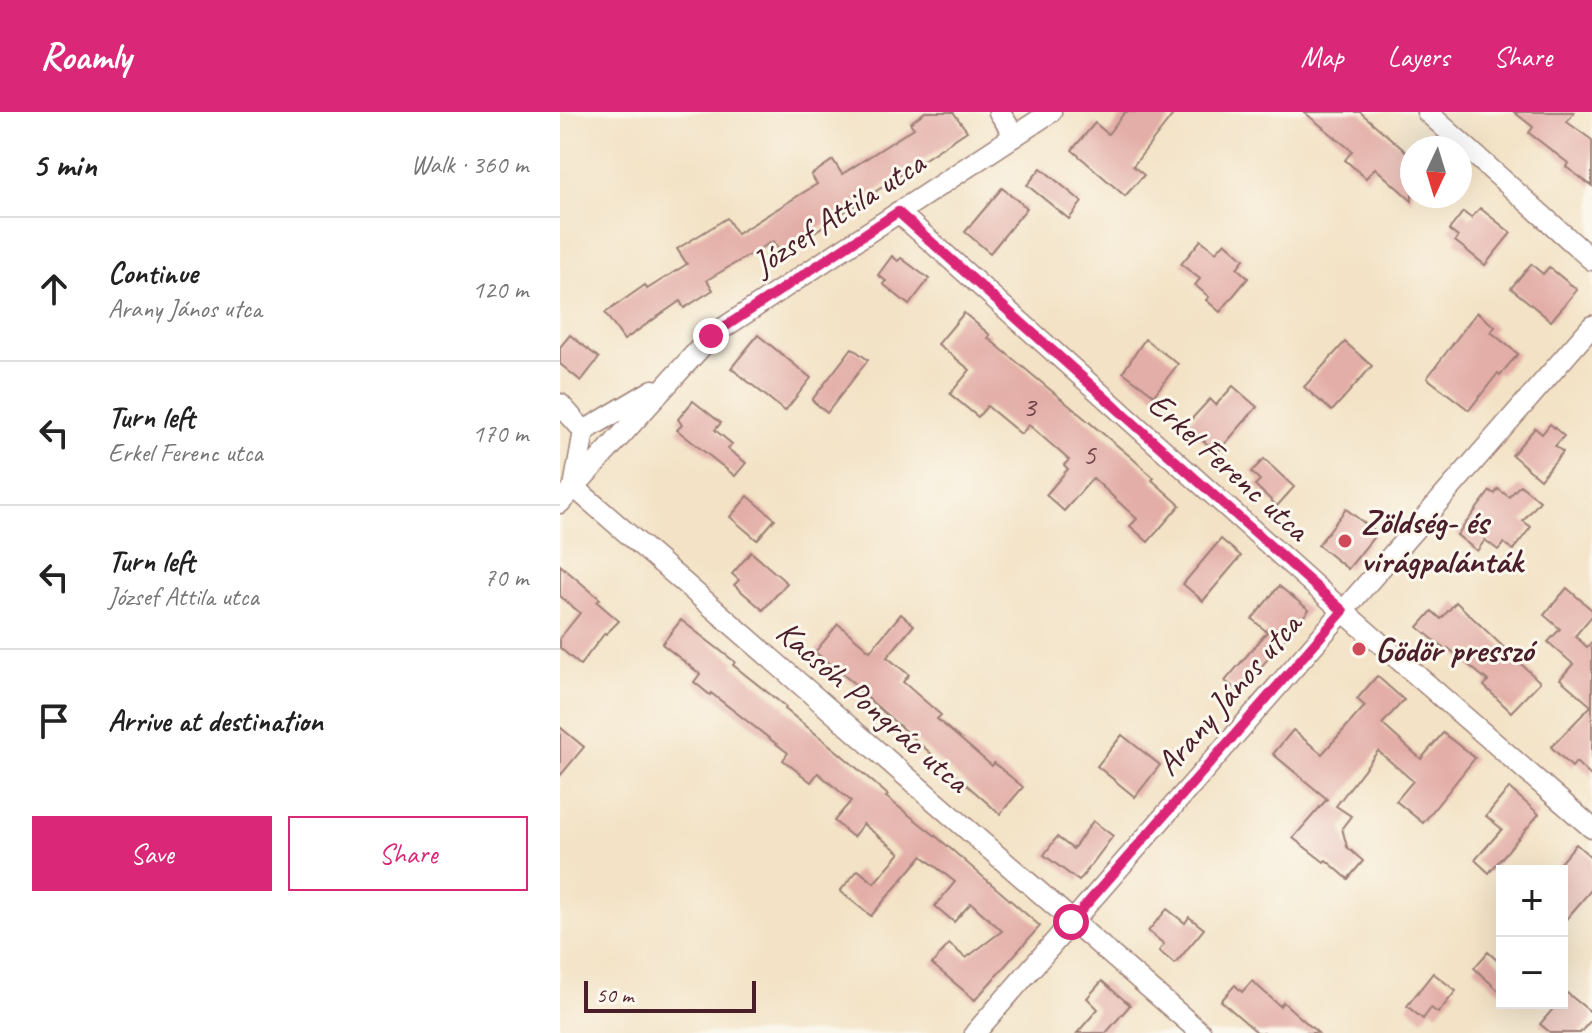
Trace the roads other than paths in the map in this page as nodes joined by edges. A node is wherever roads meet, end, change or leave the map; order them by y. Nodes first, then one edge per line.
1 (999, 112) edge
2 (1051, 112) edge
3 (1427, 112) edge
4 (1015, 136) junction
5 (898, 212) junction
6 (1592, 260) edge
7 (1592, 326) edge
8 (670, 380) junction
9 (560, 404) edge
10 (584, 431) junction
11 (567, 495) edge
12 (1343, 611) junction
13 (1592, 828) edge
14 (1071, 922) junction
15 (975, 1033) edge
16 (1201, 1033) edge

1 - 4 street
2 - 4 street, József Attila utca
3 - 6 street
4 - 5 street, József Attila utca
5 - 8 street, József Attila utca
5 - 12 street, Erkel Ferenc utca
7 - 12 street, Arany János utca
8 - 10 street, József Attila utca
8 - 11 street, József Attila utca
9 - 10 street
10 - 11 street
11 - 14 street, Kacsóh Pongrác utca
12 - 13 street, Erkel Ferenc utca
12 - 14 street, Arany János utca
14 - 15 street, Arany János utca
14 - 16 street, Kacsóh Pongrác utca

